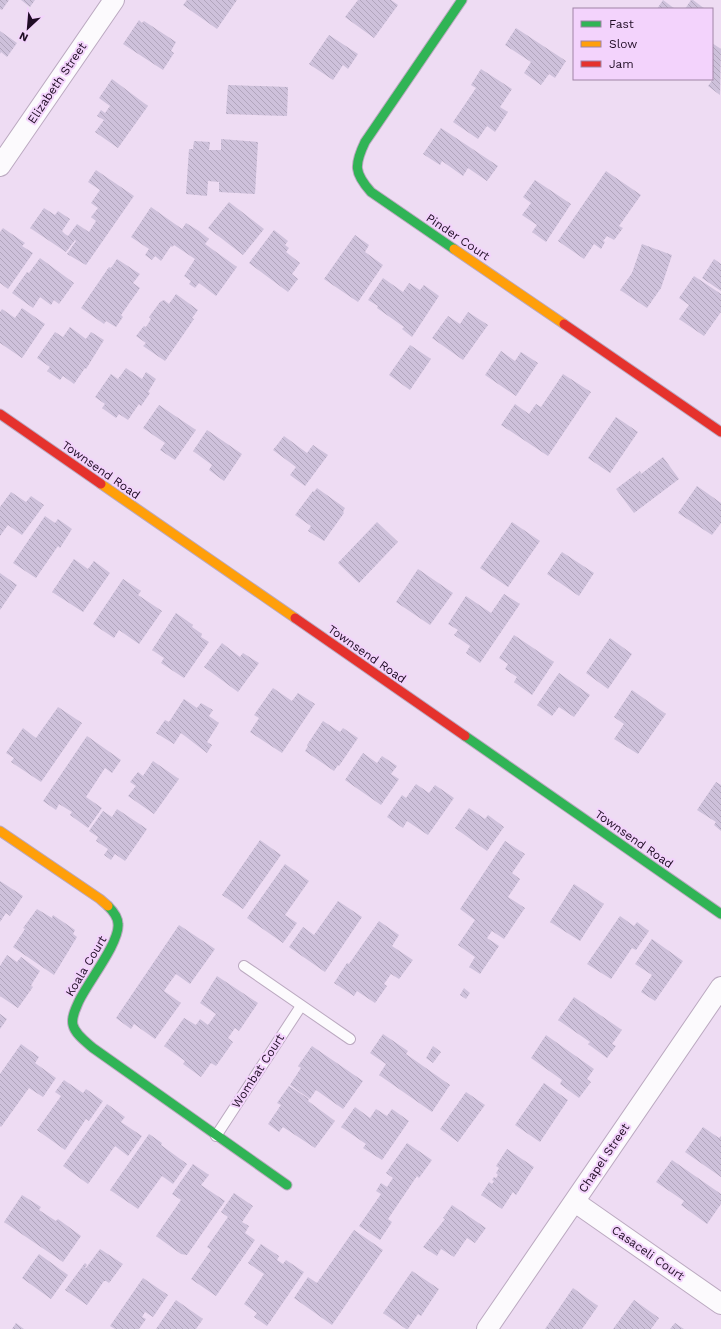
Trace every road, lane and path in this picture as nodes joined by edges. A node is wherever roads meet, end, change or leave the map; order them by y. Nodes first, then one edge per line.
1 (114, 0) edge
2 (462, 0) edge
3 (0, 166) edge
4 (0, 415) edge
5 (721, 432) edge
6 (0, 831) edge
7 (721, 914) edge
8 (244, 966) dead end
9 (721, 987) edge
10 (301, 1006) junction
11 (350, 1039) dead end
12 (216, 1136) junction
13 (287, 1185) dead end
14 (575, 1202) junction
15 (721, 1304) edge
16 (487, 1329) edge

1 - 3 street, Elizabeth Street
2 - 5 street, Pinder Court
4 - 7 street, Townsend Road
6 - 12 street, Koala Court
8 - 10 lane
9 - 14 street, Chapel Street
10 - 11 lane
10 - 12 lane, Wombat Court
12 - 13 street, Koala Court
14 - 15 street, Casaceli Court
14 - 16 street, Chapel Street

